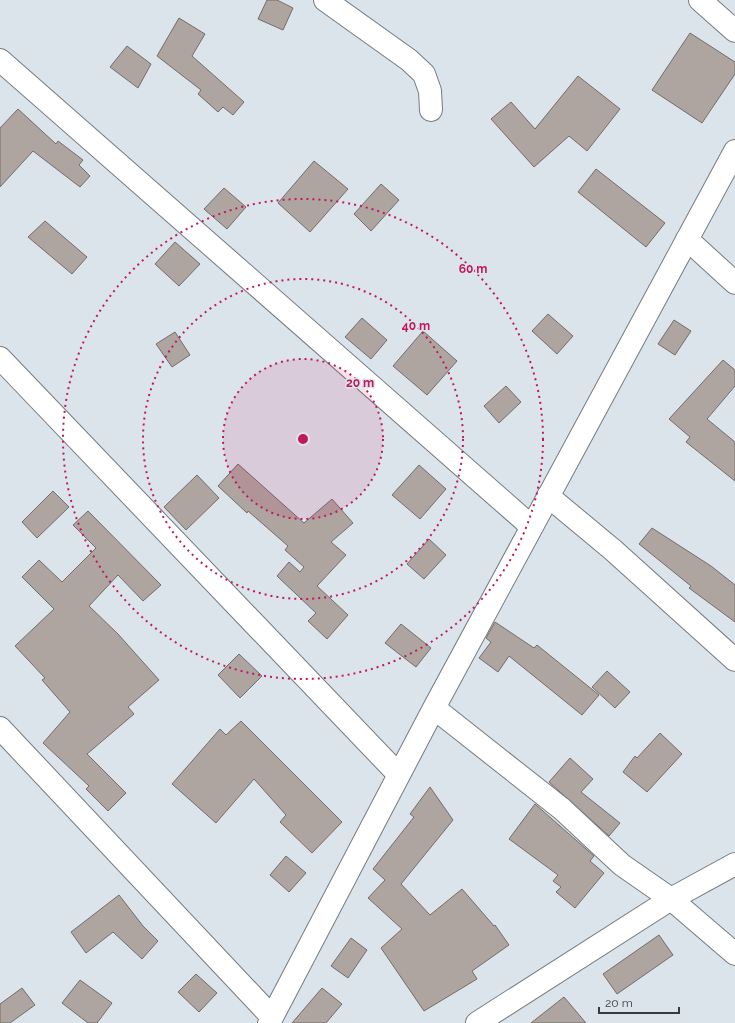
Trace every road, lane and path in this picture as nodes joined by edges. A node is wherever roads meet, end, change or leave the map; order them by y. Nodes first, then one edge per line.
1 (325, 0) edge
2 (700, 0) edge
3 (735, 32) edge
4 (0, 60) edge
5 (431, 110) dead end
6 (735, 151) edge
7 (687, 239) junction
8 (735, 283) edge
9 (0, 358) edge
10 (548, 496) junction
11 (532, 527) junction
12 (735, 660) edge
13 (434, 708) junction
14 (0, 728) edge
15 (399, 775) junction
16 (735, 864) edge
17 (671, 899) junction
18 (735, 954) edge
19 (270, 1020) edge
20 (477, 1023) edge

1 - 5 street
2 - 3 street
4 - 11 street
6 - 7 street
7 - 8 street
7 - 10 street
9 - 15 street
10 - 11 street
10 - 12 street
11 - 13 street
13 - 15 street
13 - 17 street
14 - 19 street
15 - 19 street
16 - 17 street
17 - 18 street
17 - 20 street

